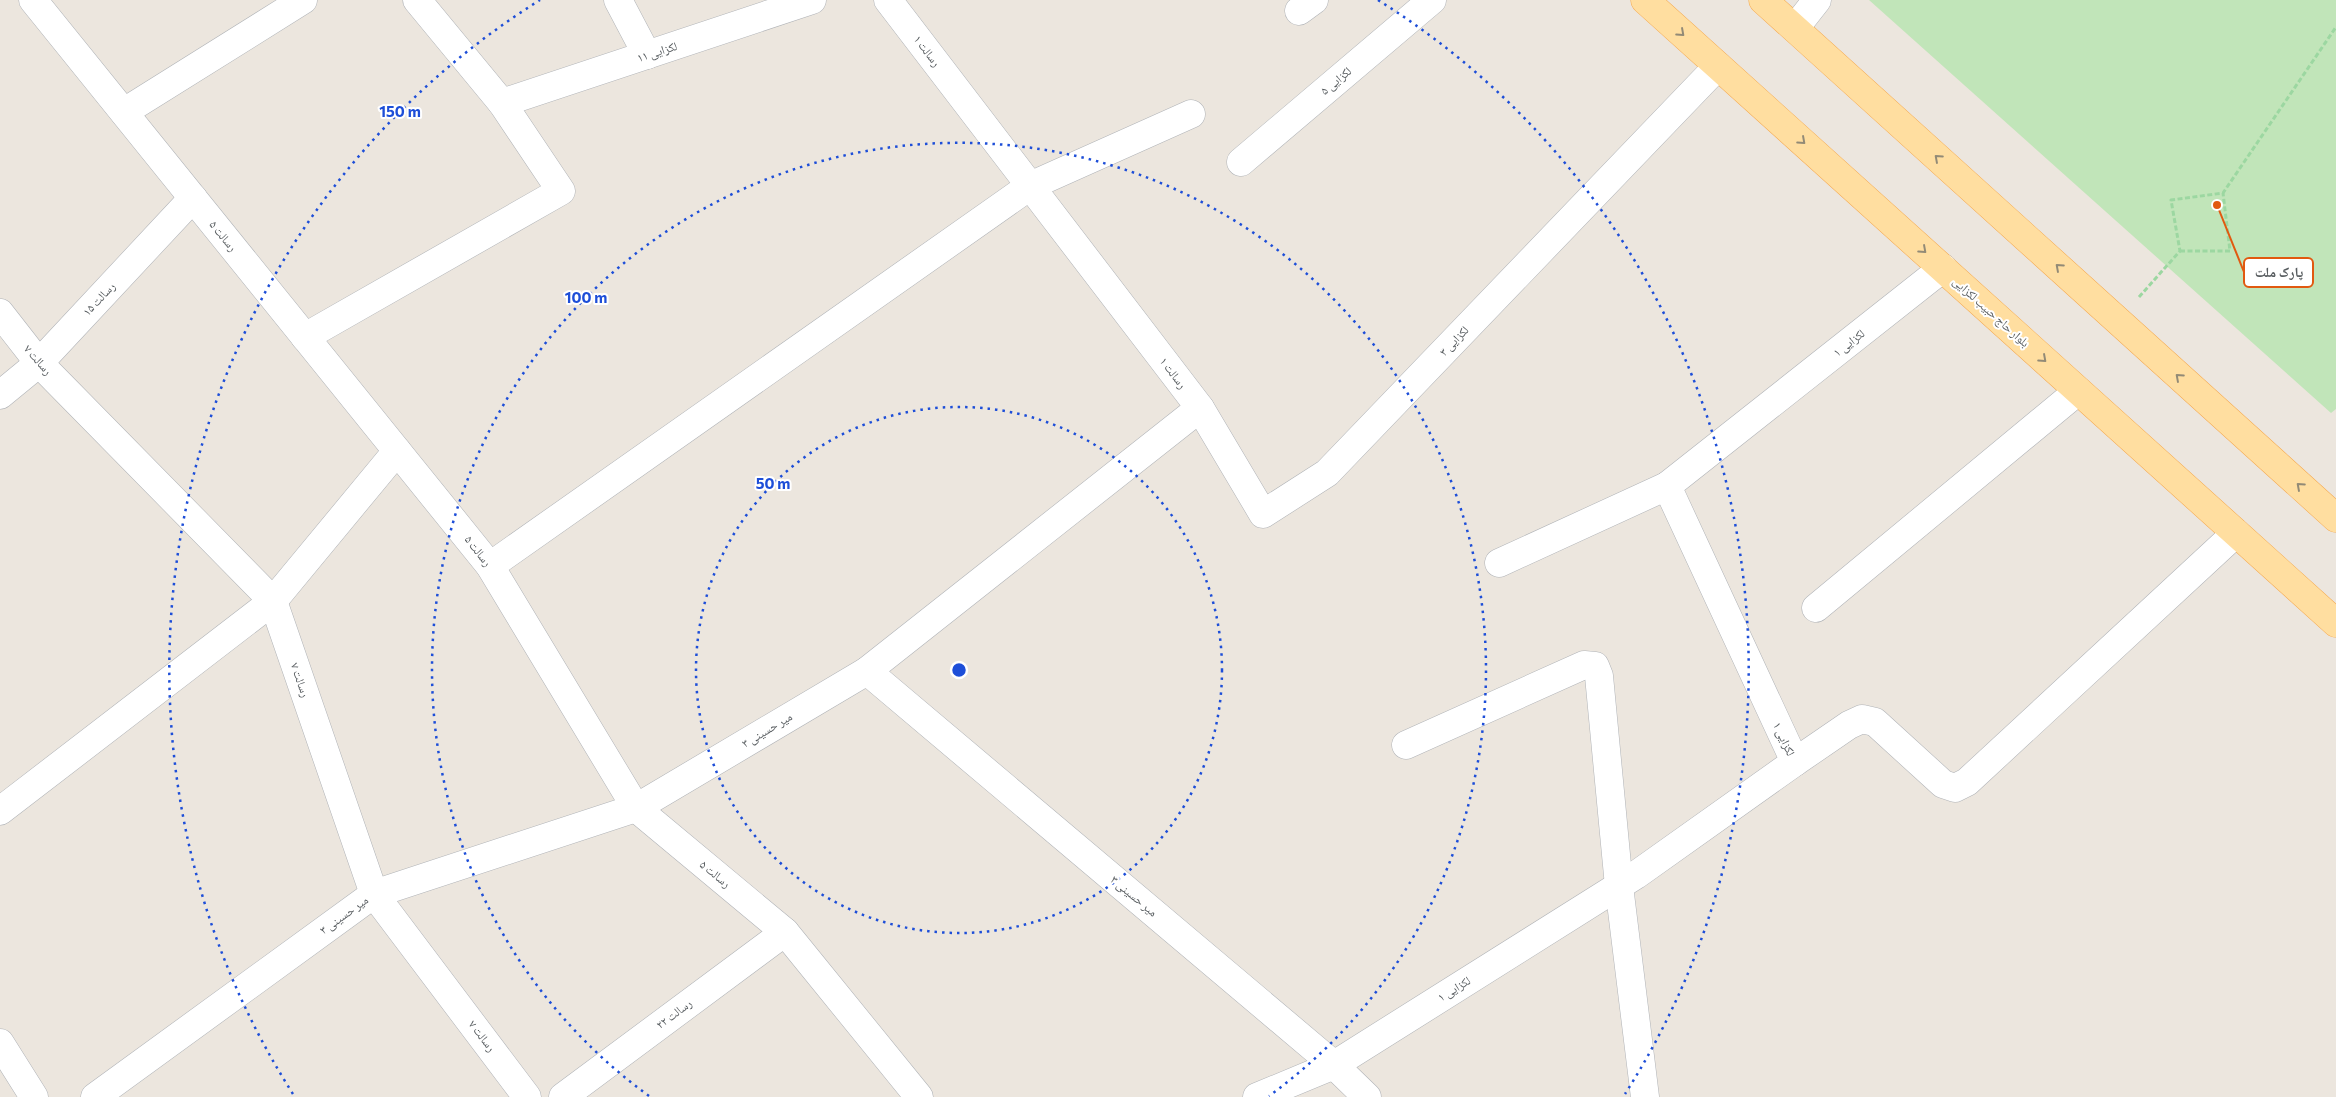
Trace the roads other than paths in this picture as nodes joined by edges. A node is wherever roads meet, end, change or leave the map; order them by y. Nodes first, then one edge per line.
1 (33, 0) edge
2 (303, 0) edge
3 (417, 0) edge
4 (618, 0) edge
5 (812, 0) edge
6 (888, 0) edge
7 (1432, 0) edge
8 (1645, 0) edge
9 (1763, 0) edge
10 (1817, 0) edge
11 (1795, 28) junction
12 (647, 55) junction
13 (1718, 66) junction
14 (502, 103) junction
15 (124, 112) junction
16 (1191, 114) dead end
17 (1241, 162) dead end
18 (1030, 186) junction
19 (193, 198) junction
20 (1943, 268) junction
21 (0, 313) edge
22 (305, 337) junction
23 (40, 363) junction
24 (2078, 391) junction
25 (0, 395) edge
26 (1200, 408) junction
27 (397, 451) junction
28 (1667, 486) junction
29 (2336, 518) edge
30 (2236, 534) junction
31 (1499, 563) dead end
32 (490, 566) junction
33 (273, 601) junction
34 (1816, 608) dead end
35 (2336, 623) edge
36 (867, 671) junction
37 (1406, 745) dead end
38 (1794, 762) junction
39 (636, 808) junction
40 (0, 811) edge
41 (1619, 886) junction
42 (374, 894) junction
43 (786, 932) junction
44 (0, 1043) edge
45 (1334, 1064) junction
46 (34, 1097) edge
47 (96, 1097) edge
48 (528, 1097) edge
49 (563, 1097) edge
50 (919, 1097) edge
51 (1257, 1097) edge
52 (1367, 1097) edge
53 (1645, 1097) edge

1 - 15 street, رسالت ۵
2 - 15 street
3 - 14 street
4 - 12 street
5 - 12 street, لکزایی ۱۱
6 - 18 street, رسالت ۱
7 - 17 street, لکزایی ۵
8 -> 13 main road, بلوار حاج حبیب لکزايی
9 - 11 main road
10 - 11 street
29 -> 11 main road
12 - 14 street, لکزایی ۱۱
13 -> 20 main road, بلوار حاج حبیب لکزايی
13 - 26 street, لکزایی ۳
14 - 22 street
15 - 19 street, رسالت ۵
16 - 18 street
18 - 26 street, رسالت ۱
18 - 32 street
19 - 22 street, رسالت ۵
19 - 23 street, رسالت ۱۵
20 -> 24 main road, بلوار حاج حبیب لکزايی
20 - 28 street, لکزایی ۱
21 - 23 street, رسالت ۷
22 - 27 street, رسالت ۵
23 - 25 street, رسالت ۱۵
23 - 33 street, رسالت ۷
24 - 30 main road, بلوار حاج حبیب لکزايی
24 - 34 street
26 - 36 street
27 - 32 street, رسالت ۵
27 - 33 street
28 - 31 street
28 - 38 street, لکزایی ۱
30 - 35 main road, بلوار حاج حبیب لکزايی
30 - 38 street
32 - 39 street, رسالت ۵
33 - 40 street
33 - 42 street, رسالت ۷
36 - 39 street, میر حسینی ۳
36 - 45 street, میر حسینی ۳
37 - 41 street
38 - 41 street, لکزایی ۱
39 - 42 street, میر حسینی ۳
39 - 43 street, رسالت ۵
41 - 45 street, لکزایی ۱
41 - 53 street
42 - 47 street, میر حسینی ۳
42 - 48 street, رسالت ۷
43 - 49 street, رسالت ۲۲
43 - 50 street, رسالت ۵
44 - 46 street
45 - 51 street, لکزایی ۱
45 - 52 street, میر حسینی ۳

